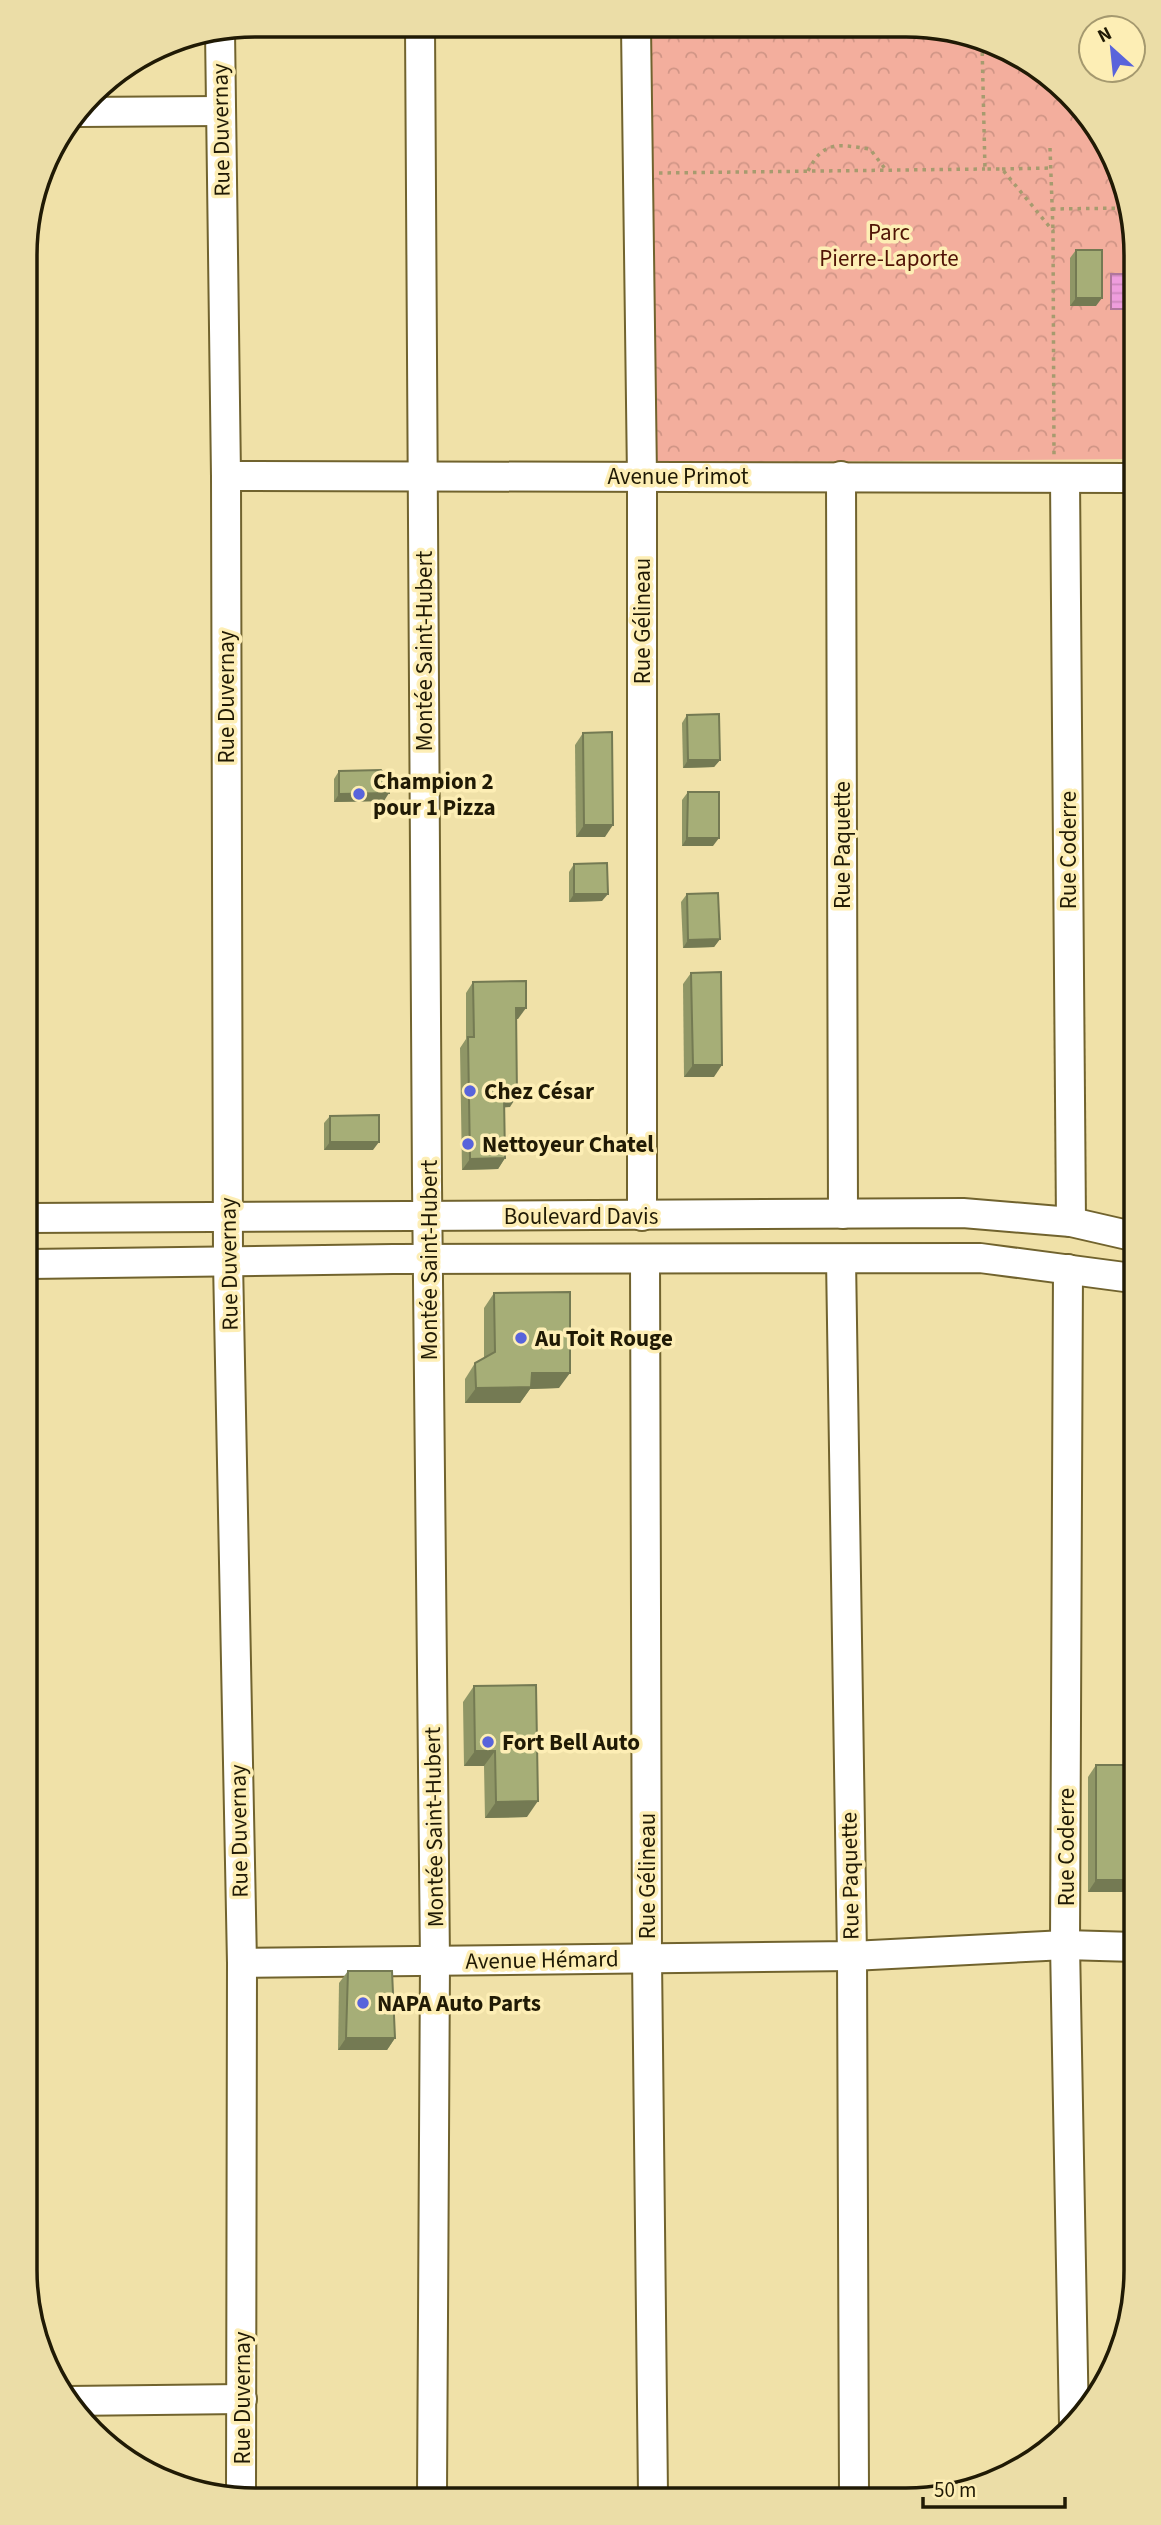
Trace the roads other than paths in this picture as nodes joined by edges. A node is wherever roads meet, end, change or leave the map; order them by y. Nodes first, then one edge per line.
1 (421, 37) edge
2 (636, 37) edge
3 (220, 40) edge
4 (220, 111) junction
5 (90, 112) edge
6 (424, 475) junction
7 (226, 476) junction
8 (841, 476) junction
9 (642, 477) junction
10 (1060, 478) junction
11 (1124, 478) edge
12 (843, 1214) junction
13 (228, 1216) junction
14 (592, 1216) junction
15 (642, 1216) junction
16 (428, 1217) junction
17 (37, 1218) edge
18 (1071, 1222) junction
19 (1124, 1234) edge
20 (594, 1258) junction
21 (645, 1259) junction
22 (841, 1259) junction
23 (429, 1260) junction
24 (228, 1262) junction
25 (37, 1264) edge
26 (1068, 1269) junction
27 (1124, 1277) edge
28 (1065, 1945) junction
29 (1124, 1947) edge
30 (852, 1956) junction
31 (648, 1958) junction
32 (435, 1961) junction
33 (242, 1963) junction
34 (242, 2399) junction
35 (81, 2401) edge
36 (1073, 2411) edge
37 (242, 2487) edge
38 (432, 2488) edge
39 (653, 2488) edge
40 (854, 2488) edge

1 - 6 street, Montée Saint-Hubert
2 - 9 street, Rue Gélineau
3 - 4 street, Rue Duvernay
4 - 5 street
4 - 7 street, Rue Duvernay
6 - 7 street, Avenue Primot
6 - 9 street, Avenue Primot
6 - 16 street, Montée Saint-Hubert
7 - 13 street, Rue Duvernay
8 - 9 street, Avenue Primot
8 - 10 street, Avenue Primot
8 - 12 street, Rue Paquette
9 - 15 street, Rue Gélineau
10 - 11 street, Avenue Primot
10 - 18 street, Rue Coderre
12 - 15 street, Boulevard Davis
12 - 18 street, Boulevard Davis
13 - 16 street, Boulevard Davis
13 - 17 street, Boulevard Davis
13 - 24 street, Rue Duvernay
14 - 15 street, Boulevard Davis
14 - 16 street, Boulevard Davis
14 - 20 street
16 - 23 street, Montée Saint-Hubert
18 - 19 street, Boulevard Davis
20 - 21 street, Boulevard Davis
20 - 23 street, Boulevard Davis
21 - 22 street, Boulevard Davis
21 - 31 street, Rue Gélineau
22 - 26 street, Boulevard Davis
22 - 30 street, Rue Paquette
23 - 24 street, Boulevard Davis
23 - 32 street, Montée Saint-Hubert
24 - 25 street, Boulevard Davis
24 - 33 street, Rue Duvernay
26 - 27 street, Boulevard Davis
26 - 28 street, Rue Coderre
28 - 29 street, Avenue Hémard
28 - 30 street, Avenue Hémard
28 - 36 street, Rue Coderre
30 - 31 street, Avenue Hémard
30 - 40 street, Rue Paquette
31 - 32 street, Avenue Hémard
31 - 39 street, Rue Gélineau
32 - 33 street, Avenue Hémard
32 - 38 street, Montée Saint-Hubert
33 - 34 street, Rue Duvernay
34 - 35 street
34 - 37 street, Rue Duvernay

